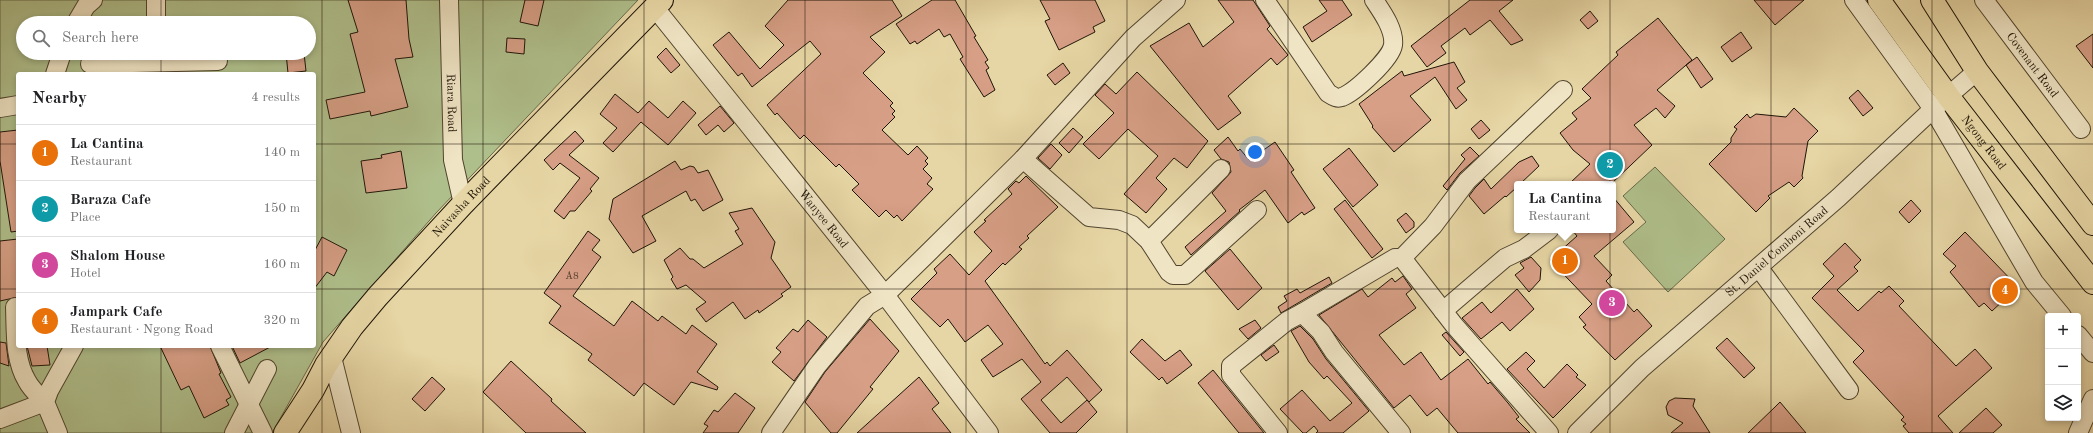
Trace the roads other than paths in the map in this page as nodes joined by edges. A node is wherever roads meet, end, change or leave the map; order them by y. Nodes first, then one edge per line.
1 (93, 0) edge
2 (156, 0) edge
3 (449, 0) edge
4 (1176, 0) edge
5 (1265, 0) edge
6 (1854, 0) edge
7 (1879, 0) edge
8 (1932, 0) edge
9 (1984, 0) edge
10 (1376, 1) edge
11 (658, 4) edge
12 (80, 16) edge
13 (156, 16) edge
14 (60, 60) edge
15 (218, 60) dead end
16 (155, 63) edge
17 (90, 64) dead end
18 (1977, 71) junction
19 (56, 72) edge
20 (1563, 90) dead end
21 (1941, 103) junction
22 (16, 105) edge
23 (0, 108) edge
24 (2081, 129) dead end
25 (1023, 159) junction
26 (1222, 169) dead end
27 (463, 204) junction
28 (1257, 210) dead end
29 (2093, 224) edge
30 (1546, 233) edge
31 (1149, 241) junction
32 (1402, 258) junction
33 (1758, 268) junction
34 (2093, 283) edge
35 (885, 295) junction
36 (15, 307) dead end
37 (1443, 311) junction
38 (1302, 313) junction
39 (2060, 313) edge
40 (2081, 339) edge
41 (16, 345) edge
42 (17, 348) edge
43 (73, 348) edge
44 (221, 348) edge
45 (2093, 353) edge
46 (332, 357) junction
47 (267, 369) dead end
48 (1849, 390) dead end
49 (2093, 399) edge
50 (45, 402) junction
51 (249, 403) junction
52 (0, 419) edge
53 (58, 433) edge
54 (234, 433) edge
55 (263, 433) edge
56 (285, 433) edge
57 (351, 433) edge
58 (771, 433) edge
59 (989, 433) edge
60 (1278, 433) edge
61 (1401, 433) edge
62 (1549, 433) edge
63 (1577, 433) edge
64 (2078, 433) edge

1 - 12 street
2 - 13 street
3 - 27 street, Riara Road
4 - 25 street
5 - 10 street
6 - 21 street
7 - 21 main road, Ngong Road
8 - 18 main road
9 - 24 street, Covenant Road
11 - 27 main road, Naivasha Road
11 - 35 street, Wanyee Road
14 - 19 street
15 - 16 street
16 - 17 street
18 - 21 street, St. Daniel Comboni Road
18 - 29 main road
20 - 32 street
21 - 33 street, St. Daniel Comboni Road
21 - 34 main road, Ngong Road
21 - 39 street
22 - 23 street
25 - 31 street
25 - 35 street
26 - 31 street
27 - 46 main road, Naivasha Road
28 - 31 street
30 - 37 street
32 - 37 street
32 - 38 street
33 - 48 street
33 - 63 street, St. Daniel Comboni Road
35 - 58 street
35 - 59 street, Wanyee Road
36 - 41 street
37 - 62 street
38 - 60 street
38 - 61 street
40 - 45 street
42 - 50 street
43 - 50 street
44 - 51 street
46 - 56 main road, Naivasha Road
46 - 57 street
47 - 51 street
49 - 64 street
50 - 52 street
50 - 53 street
51 - 54 street
51 - 55 street

